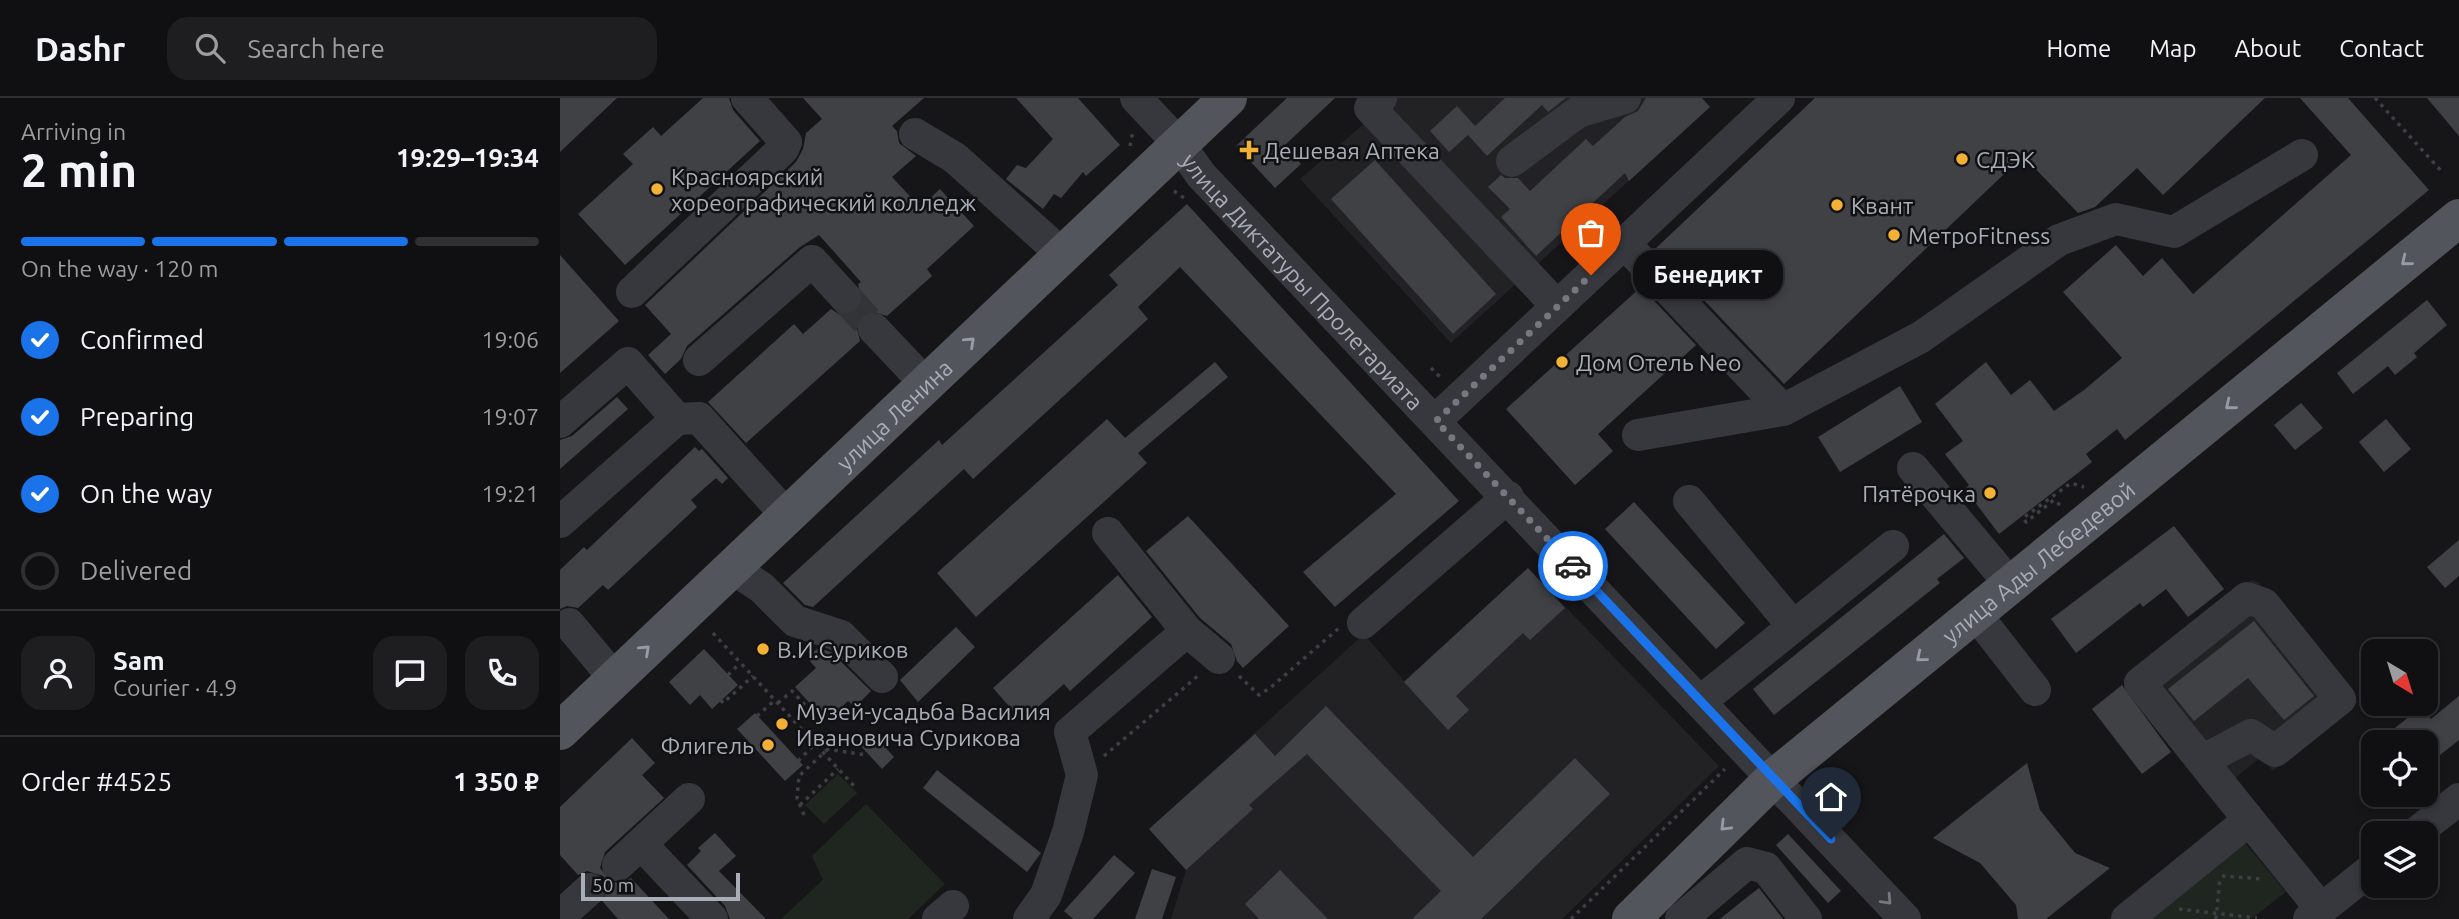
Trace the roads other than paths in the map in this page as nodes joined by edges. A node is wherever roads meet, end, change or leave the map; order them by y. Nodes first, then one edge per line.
1 (747, 98) edge
2 (1136, 98) edge
3 (1228, 98) edge
4 (1381, 98) edge
5 (1625, 98) edge
6 (1759, 105) edge
7 (915, 134) dead end
8 (1180, 144) junction
9 (2302, 155) dead end
10 (1513, 161) dead end
11 (2459, 218) edge
12 (1624, 243) junction
13 (1063, 255) junction
14 (632, 292) dead end
15 (845, 297) tunnel mouth
16 (1557, 306) junction
17 (874, 329) tunnel mouth
18 (699, 360) dead end
19 (926, 384) junction
20 (1783, 410) junction
21 (677, 419) junction
22 (1436, 421) junction
23 (560, 422) edge
24 (1638, 435) dead end
25 (1913, 468) dead end
26 (1508, 497) junction
27 (1689, 501) dead end
28 (787, 516) junction
29 (560, 523) edge
30 (1108, 533) dead end
31 (1893, 546) dead end
32 (732, 568) junction
33 (2010, 584) junction
34 (1975, 614) junction
35 (1353, 623) road end
36 (569, 624) dead end
37 (1793, 626) junction
38 (1187, 631) junction
39 (1219, 658) road end
40 (882, 677) dead end
41 (615, 678) junction
42 (2035, 690) dead end
43 (1701, 701) junction
44 (560, 731) edge
45 (2202, 761) junction
46 (1774, 778) junction
47 (689, 799) dead end
48 (2249, 820) junction
49 (642, 845) junction
50 (618, 865) dead end
51 (2361, 878) edge
52 (590, 889) dead end
53 (1680, 904) edge
54 (2135, 912) edge
55 (2316, 914) edge
56 (560, 916) edge
57 (712, 919) edge
58 (1030, 919) edge
59 (1631, 919) edge
60 (1806, 919) edge
61 (1905, 919) edge

1 - 14 street
2 - 8 street, улица Диктатуры Пролетариата
3 - 8 main road, улица Ленина
4 - 16 street
5 - 10 street
6 - 12 street
7 - 13 street
8 - 13 main road, улица Ленина
8 - 22 street, улица Диктатуры Пролетариата
9 - 20 street
11 -> 33 main road, улица Ады Лебедевой
12 - 16 street
12 - 20 street
19 -> 13 main road, улица Ленина
15 - 18 street
16 - 22 street
17 - 19 street
19 - 28 main road, улица Ленина
20 - 24 street
21 - 23 street
21 - 28 street
21 - 29 street
22 - 26 street, улица Диктатуры Пролетариата
25 - 33 street
26 - 35 street
26 - 43 street, улица Диктатуры Пролетариата
27 - 37 street
28 - 32 main road, улица Ленина
30 - 38 street
31 - 37 street
32 - 40 street
41 -> 32 main road, улица Ленина
33 - 34 main road, улица Ады Лебедевой
34 - 42 street
34 -> 46 main road, улица Ады Лебедевой
36 - 41 street
37 - 43 street
38 - 39 street
38 - 58 street
41 - 44 main road, улица Ленина
43 - 46 street, улица Диктатуры Пролетариата
45 - 45 street
45 - 48 street
46 -> 53 main road, улица Ады Лебедевой
46 -> 61 street, улица Диктатуры Пролетариата
47 - 49 street
48 - 54 street
48 - 55 street
49 - 50 street
49 - 57 street
51 - 55 street
52 - 56 street
53 - 59 main road, улица Ады Лебедевой
53 - 60 street

